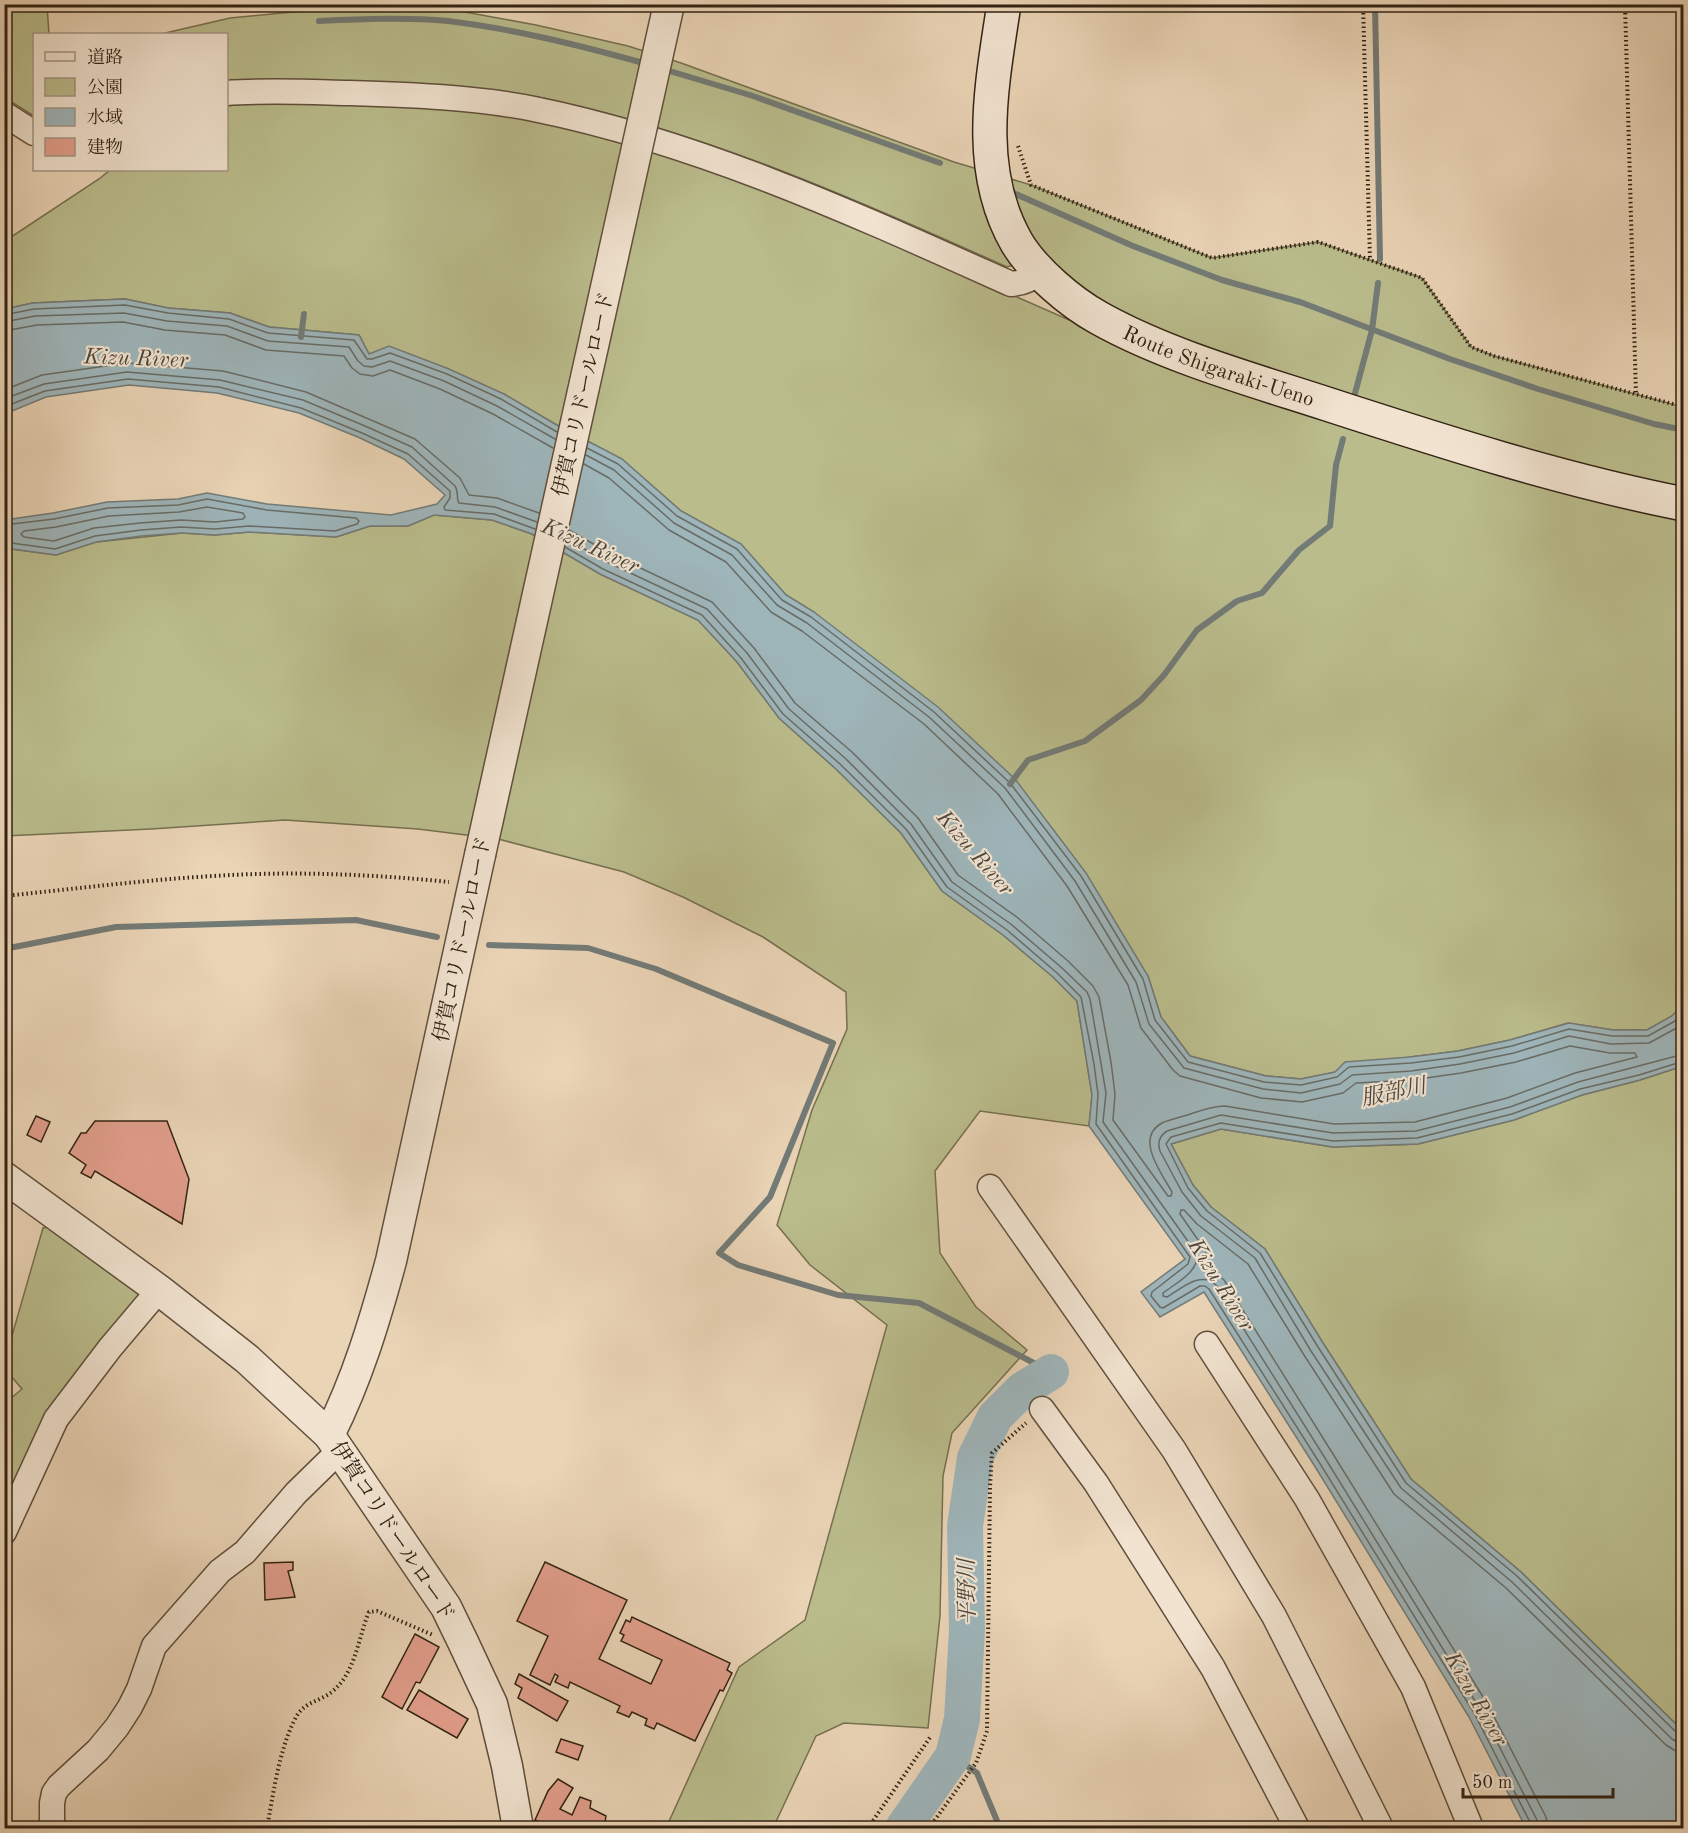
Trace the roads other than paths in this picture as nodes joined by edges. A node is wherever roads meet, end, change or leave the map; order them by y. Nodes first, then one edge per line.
1 (669, 4) edge
2 (1004, 4) edge
3 (228, 93) edge
4 (4, 114) edge
5 (33, 132) edge
6 (1041, 271) junction
7 (1683, 504) edge
8 (5, 1177) edge
9 (990, 1187) dead end
10 (159, 1290) junction
11 (1207, 1344) dead end
12 (1042, 1409) road end
13 (334, 1443) junction
14 (4, 1532) edge
15 (52, 1828) edge
16 (518, 1828) edge
17 (1297, 1828) edge
18 (1381, 1828) edge
19 (1471, 1828) edge

1 - 13 street, 伊賀コリドールロード, bridge
2 - 6 main road, Route Shigaraki-Ueno
3 - 6 street
4 - 5 street
6 - 7 main road, Route Shigaraki-Ueno
8 - 10 street
9 - 18 street
10 - 13 street
10 - 14 street
11 - 19 street
12 - 17 street
13 - 15 street
13 - 16 street, 伊賀コリドールロード

